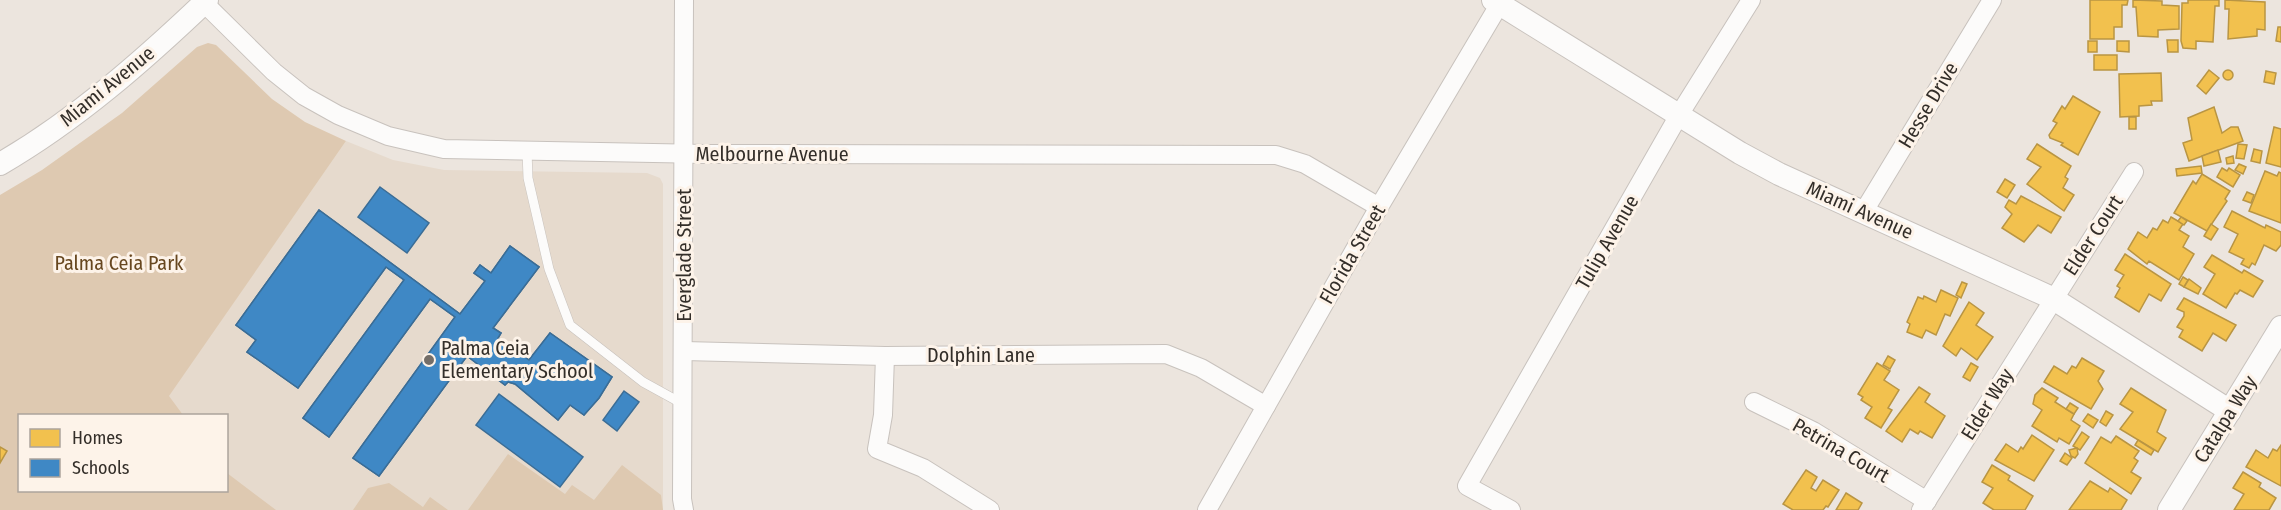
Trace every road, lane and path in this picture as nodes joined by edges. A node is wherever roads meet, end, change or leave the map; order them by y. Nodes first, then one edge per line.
1 (684, 0) edge
2 (1751, 0) edge
3 (1992, 0) edge
4 (204, 1) edge
5 (1498, 1) edge
6 (1679, 115) junction
7 (527, 151) junction
8 (684, 154) junction
9 (0, 164) edge
10 (2134, 172) dead end
11 (1379, 207) junction
12 (1864, 211) junction
13 (2052, 298) junction
14 (2281, 327) edge
15 (684, 351) junction
16 (885, 356) junction
17 (1754, 402) dead end
18 (683, 404) junction
19 (1266, 406) junction
20 (2230, 411) junction
21 (1924, 506) edge
22 (684, 510) edge
23 (990, 510) edge
24 (1207, 510) edge
25 (1511, 510) edge
26 (2169, 510) edge

1 - 8 street, Everglade Street
2 - 6 street, Tulip Avenue
3 - 12 street, Hesse Drive
4 - 7 street, Melbourne Avenue
4 - 9 street, Miami Avenue
5 - 6 street, Miami Avenue
5 - 11 street, Florida Street
6 - 12 street, Miami Avenue
6 - 25 street, Tulip Avenue
7 - 8 street, Melbourne Avenue
7 - 18 lane
8 - 11 street, Melbourne Avenue
8 - 15 street, Everglade Street
10 - 13 street, Elder Court
11 - 19 street, Florida Street
12 - 13 street, Miami Avenue
13 - 20 street, Miami Avenue
13 - 21 street, Elder Way
14 - 20 street, Catalpa Way
15 - 16 street, Dolphin Lane
15 - 18 street, Everglade Street
16 - 19 street, Dolphin Lane
16 - 23 street
17 - 21 street, Petrina Court
18 - 22 street, Everglade Street
19 - 24 street, Florida Street
20 - 26 street, Catalpa Way

